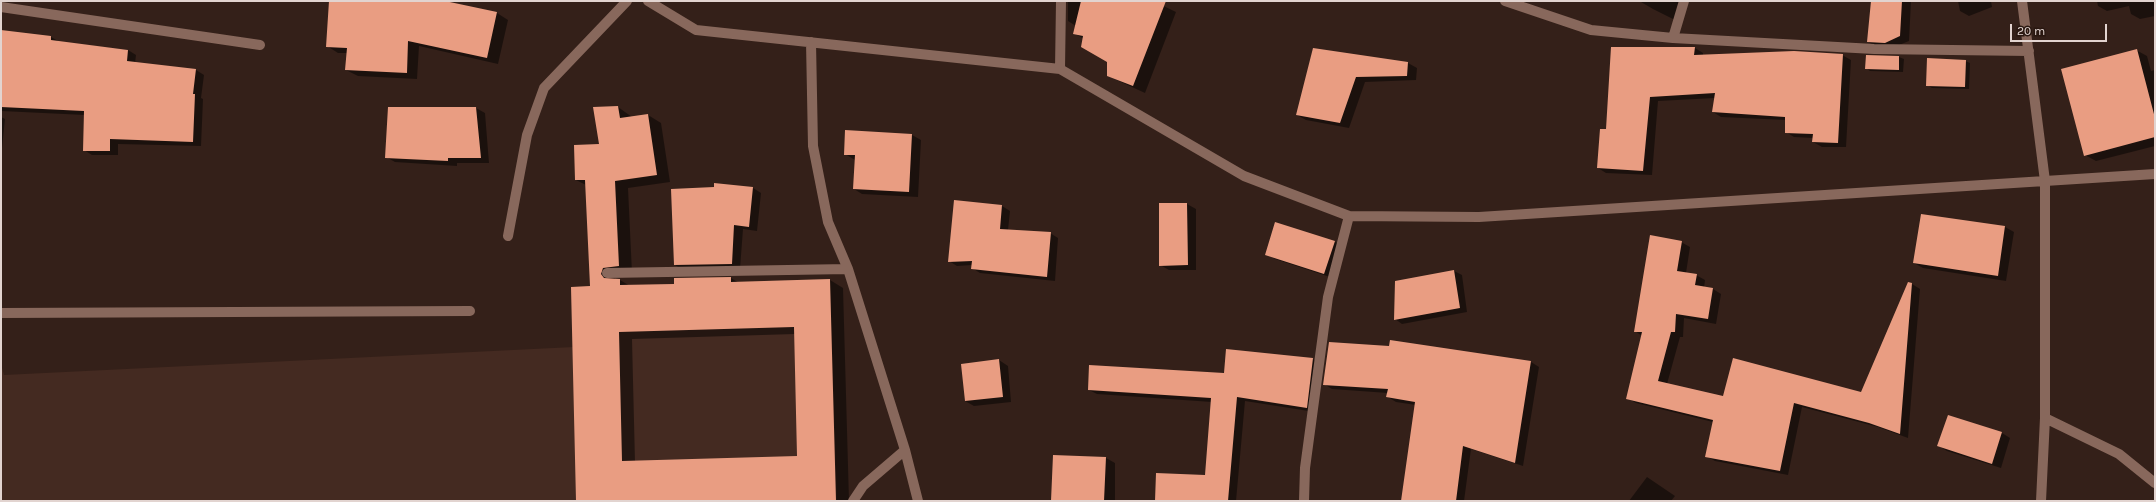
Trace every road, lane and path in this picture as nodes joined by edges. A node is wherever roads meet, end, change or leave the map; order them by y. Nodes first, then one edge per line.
1 (627, 1) edge
2 (648, 1) edge
3 (1061, 1) edge
4 (1505, 1) edge
5 (1684, 1) edge
6 (2022, 1) edge
7 (1, 7) edge
8 (1673, 38) junction
9 (811, 42) junction
10 (260, 45) dead end
11 (2029, 51) junction
12 (1060, 69) junction
13 (2155, 174) edge
14 (2045, 181) junction
15 (1349, 216) junction
16 (508, 236) dead end
17 (848, 270) junction
18 (607, 273) dead end
19 (470, 311) dead end
20 (1, 313) edge
21 (2045, 418) junction
22 (904, 450) junction
23 (2155, 483) edge
24 (853, 501) edge
25 (918, 501) edge
26 (1304, 501) edge
27 (2042, 501) edge

1 - 16 street
2 - 9 street
3 - 12 street
4 - 8 street
5 - 8 street
6 - 11 street
7 - 10 street
8 - 11 street
9 - 12 street
9 - 17 street
11 - 14 street
12 - 15 street
13 - 14 street
14 - 15 street
14 - 21 street
15 - 26 street
17 - 18 street
17 - 22 street
19 - 20 street
21 - 23 street
21 - 27 street
22 - 24 street
22 - 25 street

